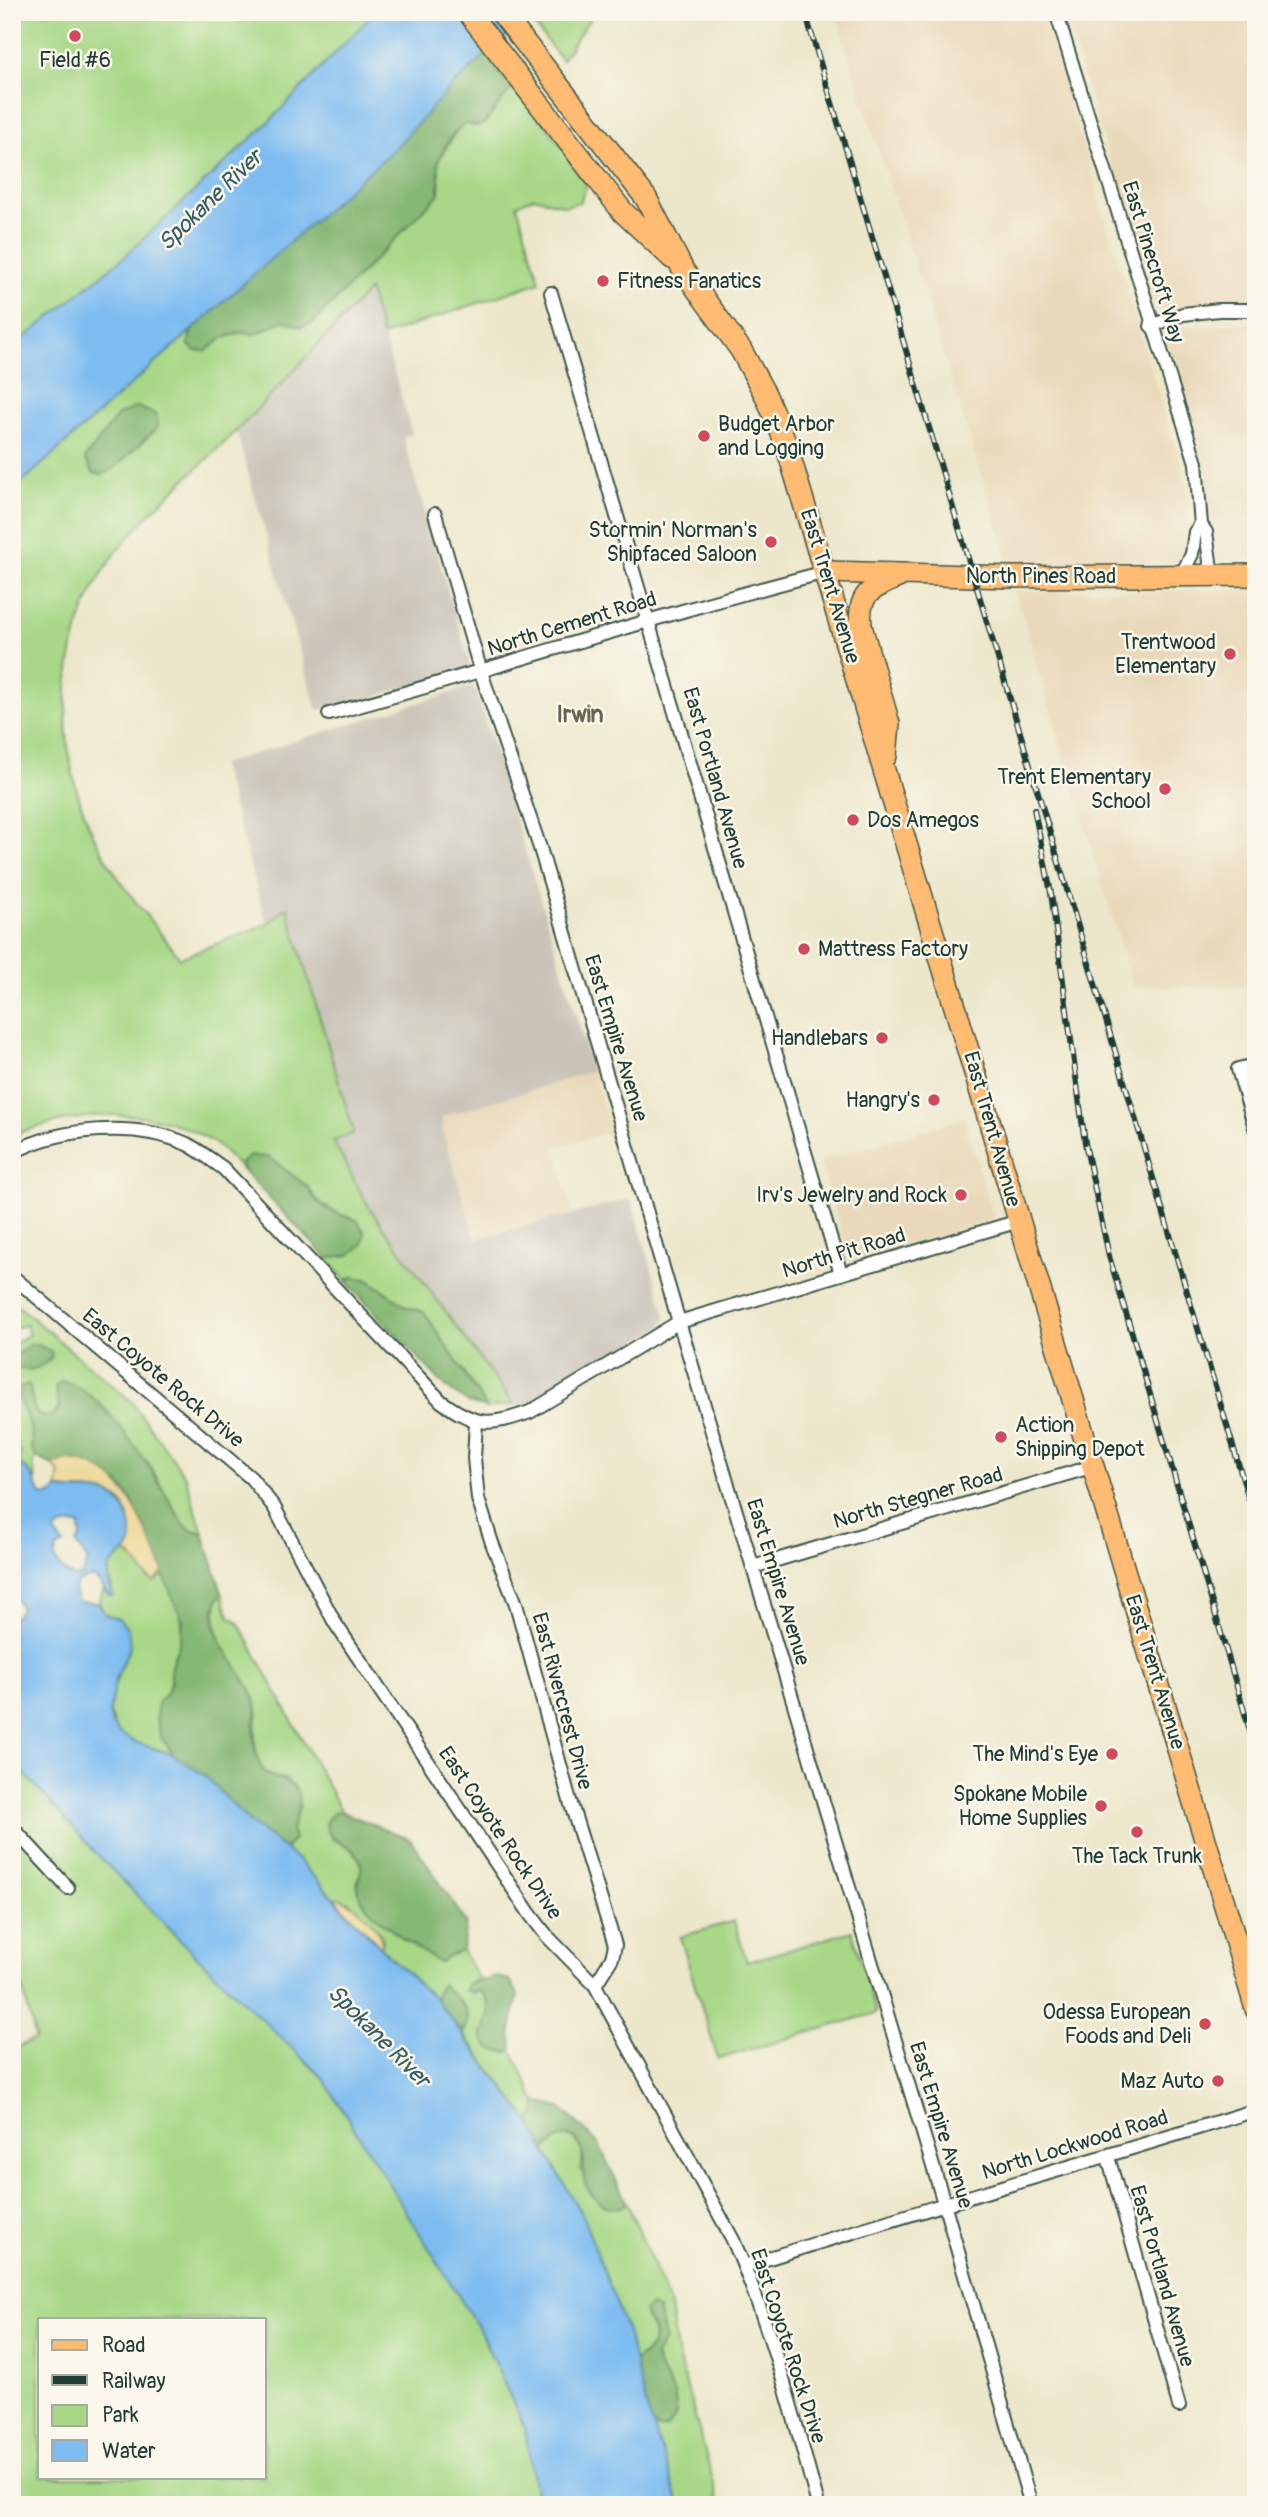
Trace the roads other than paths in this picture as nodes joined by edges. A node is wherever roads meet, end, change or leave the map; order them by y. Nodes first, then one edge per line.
1 (468, 12) edge
2 (501, 12) edge
3 (1056, 12) edge
4 (683, 270) junction
5 (551, 293) dead end
6 (1256, 310) edge
7 (1152, 326) junction
8 (435, 514) dead end
9 (1201, 525) junction
10 (826, 572) junction
11 (904, 575) junction
12 (1256, 575) edge
13 (1181, 576) junction
14 (1212, 576) junction
15 (648, 621) junction
16 (481, 672) junction
17 (329, 714) dead end
18 (885, 768) junction
19 (1256, 1065) edge
20 (1256, 1131) edge
21 (12, 1153) edge
22 (1019, 1221) junction
23 (841, 1274) junction
24 (12, 1276) edge
25 (679, 1322) junction
26 (476, 1422) junction
27 (1094, 1466) junction
28 (753, 1567) junction
29 (12, 1827) edge
30 (68, 1888) dead end
31 (595, 1985) junction
32 (1256, 2009) edge
33 (1256, 2109) edge
34 (1108, 2157) junction
35 (944, 2203) junction
36 (744, 2266) junction
37 (1180, 2406) dead end
38 (818, 2505) edge
39 (1031, 2505) edge

1 - 4 main road, East Trent Avenue
2 - 4 main road, East Trent Avenue
3 - 7 street, East Pinecroft Way
4 - 10 main road, East Trent Avenue
5 - 15 street, East Portland Avenue
6 - 7 street
7 - 9 street, East Pinecroft Way
8 - 16 street, East Empire Avenue
9 - 13 street, East Pinecroft Way
9 - 14 street, East Pinecroft Way
10 - 11 main road, North Pines Road
10 - 15 street, North Cement Road
10 - 18 main road, East Trent Avenue
11 - 13 main road, North Pines Road
11 - 18 main road
12 - 14 main road, North Pines Road
13 - 14 main road, North Pines Road
15 - 16 street, North Cement Road
15 - 23 street, East Portland Avenue
16 - 17 street, North Cement Road
16 - 25 street, East Empire Avenue
18 - 22 main road, East Trent Avenue
19 - 20 street
21 - 26 street
22 - 23 street, North Pit Road
22 - 27 main road, East Trent Avenue
23 - 25 street, North Pit Road
24 - 31 street, East Coyote Rock Drive
25 - 26 street
25 - 28 street, East Empire Avenue
26 - 31 street, East Rivercrest Drive
27 - 28 street, North Stegner Road
27 - 32 main road, East Trent Avenue
28 - 35 street, East Empire Avenue
29 - 30 street
31 - 36 street, East Coyote Rock Drive
33 - 34 street, North Lockwood Road
34 - 35 street, North Lockwood Road
34 - 37 street, East Portland Avenue
35 - 36 street, North Lockwood Road
35 - 39 street, East Empire Avenue
36 - 38 street, East Coyote Rock Drive

